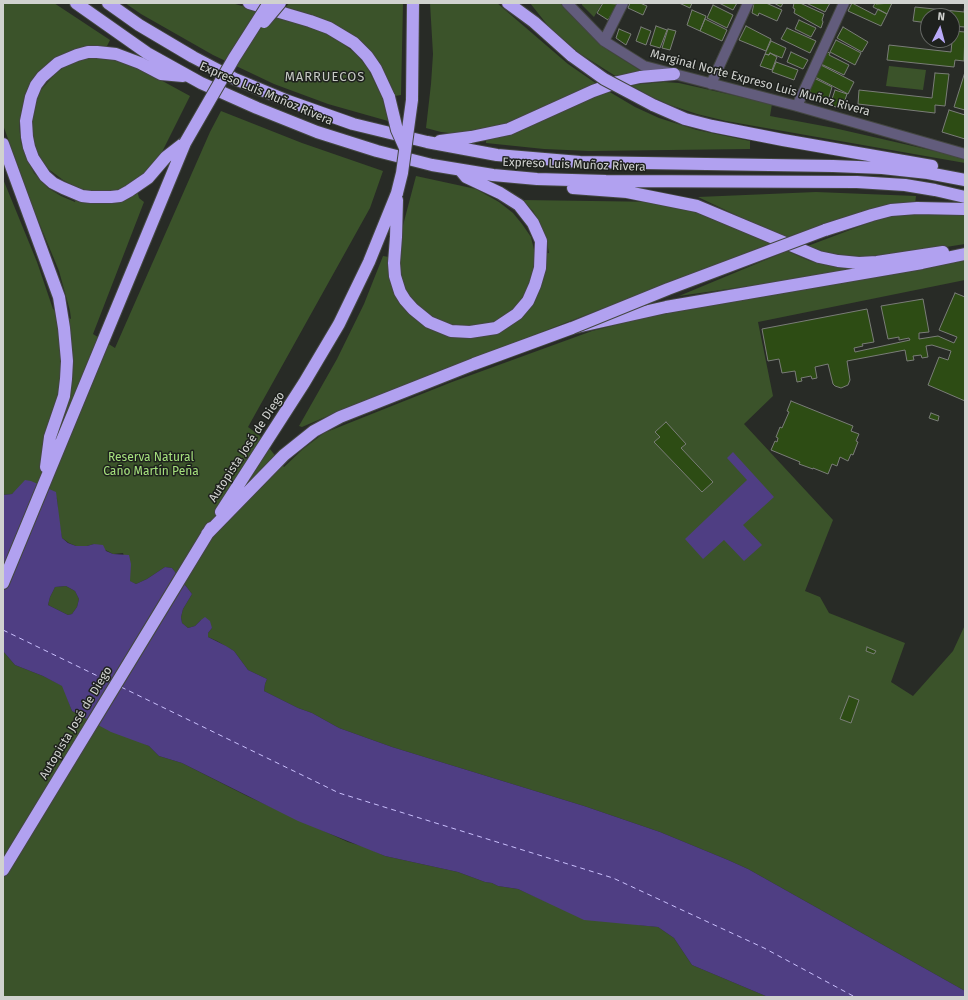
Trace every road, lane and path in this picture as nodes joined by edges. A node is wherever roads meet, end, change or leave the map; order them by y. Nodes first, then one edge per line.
1 (76, 3) edge
2 (108, 3) edge
3 (249, 3) edge
4 (269, 3) edge
5 (280, 3) edge
6 (413, 3) edge
7 (508, 3) edge
8 (524, 3) edge
9 (566, 3) edge
10 (623, 3) edge
11 (748, 3) edge
12 (844, 3) edge
13 (534, 22) junction
14 (604, 41) junction
15 (234, 58) junction
16 (674, 74) junction
17 (187, 76) junction
18 (711, 84) junction
19 (797, 106) junction
20 (427, 142) junction
21 (185, 143) junction
22 (3, 144) edge
23 (405, 149) junction
24 (965, 154) edge
25 (460, 170) junction
26 (537, 179) junction
27 (965, 179) edge
28 (397, 193) junction
29 (965, 197) edge
30 (965, 209) edge
31 (965, 249) edge
32 (965, 254) edge
33 (572, 328) junction
34 (44, 484) junction
35 (205, 537) junction
36 (3, 583) edge
37 (3, 870) edge

1 - 17 highway, Expreso Luis Muñoz Rivera
2 - 20 highway, Expreso Luis Muñoz Rivera
3 - 23 highway, bridge
4 - 15 highway, bridge
5 - 15 highway, bridge
6 - 23 highway, Autopista José de Diego, bridge
7 - 13 highway
8 - 13 highway
9 - 14 street, Marginal Norte Expreso Luis Muñoz Rivera
10 - 14 street
11 - 18 street
12 - 19 street
13 - 27 highway, bridge
14 - 16 street, Marginal Norte Expreso Luis Muñoz Rivera
15 - 21 highway, bridge
16 - 18 street, Marginal Norte Expreso Luis Muñoz Rivera
16 - 20 highway
17 - 21 highway
17 - 25 highway, Expreso Luis Muñoz Rivera
18 - 19 street, Marginal Norte Expreso Luis Muñoz Rivera
19 - 24 street, Marginal Norte Expreso Luis Muñoz Rivera
20 - 27 highway, Expreso Luis Muñoz Rivera
21 - 34 highway
22 - 34 highway
23 - 28 highway, Autopista José de Diego, bridge
25 - 26 highway, Expreso Luis Muñoz Rivera
25 - 28 highway
26 - 29 highway, Expreso Luis Muñoz Rivera
26 - 31 highway
28 - 35 highway, Autopista José de Diego
30 - 33 highway, bridge
32 - 33 highway, bridge
33 - 35 highway
34 - 36 highway
35 - 37 highway, Autopista José de Diego

